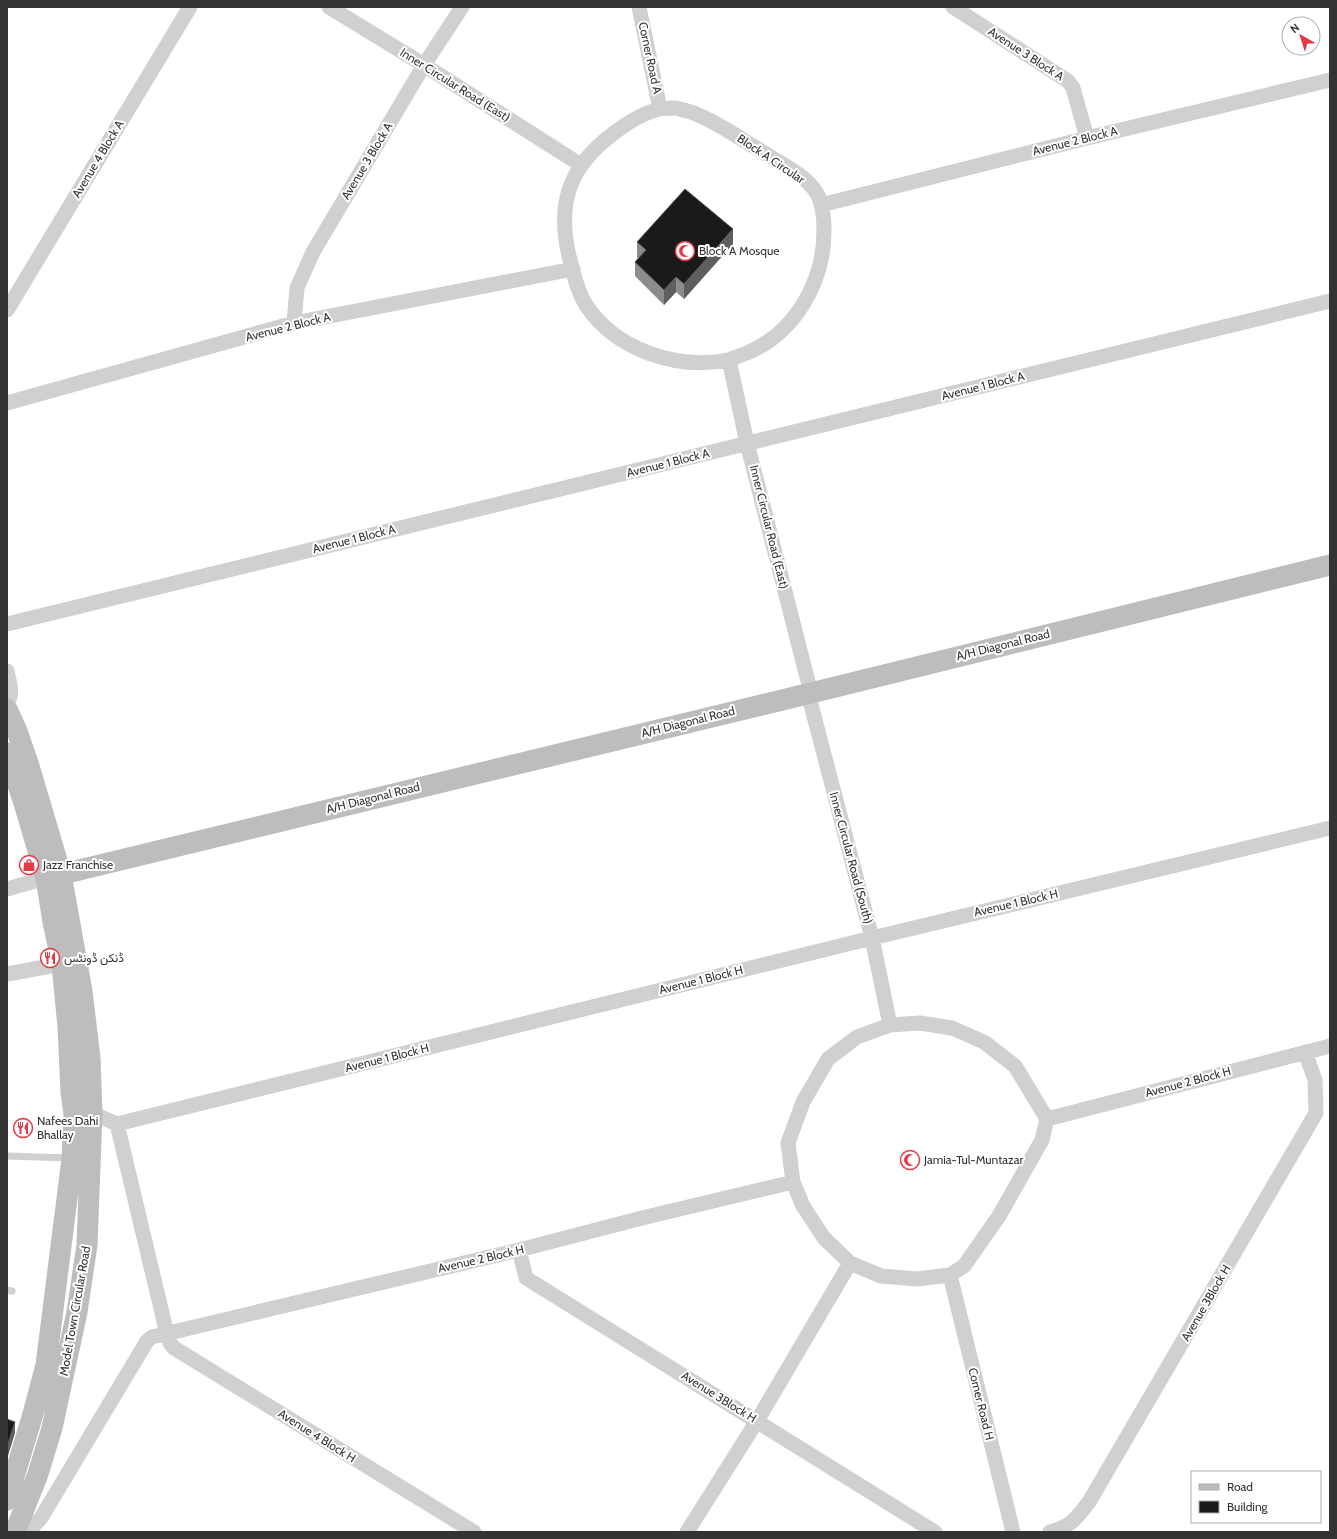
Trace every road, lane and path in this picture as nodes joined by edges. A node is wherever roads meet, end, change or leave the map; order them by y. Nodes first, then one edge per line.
1 (190, 7) edge
2 (329, 7) edge
3 (462, 7) edge
4 (639, 7) edge
5 (953, 7) edge
6 (424, 65) junction
7 (1330, 80) edge
8 (660, 109) junction
9 (1087, 138) junction
10 (580, 165) junction
11 (821, 205) junction
12 (573, 269) junction
13 (1330, 301) edge
14 (7, 310) edge
15 (294, 323) junction
16 (729, 360) junction
17 (7, 403) edge
18 (747, 443) junction
19 (1330, 565) edge
20 (7, 624) edge
21 (7, 671) edge
22 (810, 693) junction
23 (7, 703) edge
24 (7, 710) edge
25 (7, 753) edge
26 (1330, 828) edge
27 (54, 876) junction
28 (7, 889) edge
29 (872, 938) junction
30 (62, 964) junction
31 (7, 974) edge
32 (890, 1025) junction
33 (1330, 1046) edge
34 (1305, 1052) junction
35 (83, 1114) junction
36 (1047, 1119) junction
37 (117, 1124) junction
38 (7, 1156) edge
39 (72, 1159) junction
40 (793, 1182) junction
41 (519, 1250) junction
42 (850, 1263) junction
43 (950, 1275) junction
44 (167, 1334) junction
45 (757, 1421) junction
46 (7, 1500) edge
47 (16, 1531) edge
48 (474, 1532) edge
49 (687, 1532) edge
50 (935, 1532) edge
51 (1013, 1532) edge
52 (1050, 1532) edge

1 - 14 street, Avenue 4 Block A
2 - 6 street, Inner Circular Road (East)
3 - 6 street, Avenue 3 Block A
4 - 8 street, Corner Road A
5 - 9 street, Avenue 3 Block A
6 - 10 street, Inner Circular Road (East)
6 - 15 street, Avenue 3 Block A
7 - 9 street, Avenue 2 Block A
8 - 10 street, Block A Circular
8 - 11 street, Block A Circular
9 - 11 street, Avenue 2 Block A
10 - 12 street, Block A Circular
11 - 16 street, Block A Circular
12 - 15 street, Avenue 2 Block A
12 - 16 street, Block A Circular
13 - 18 street, Avenue 1 Block A
15 - 17 street, Avenue 2 Block A
16 - 18 street, Inner Circular Road (East)
18 - 20 street, Avenue 1 Block A
18 - 22 street, Inner Circular Road (East)
19 - 22 main road, A/H Diagonal Road
21 - 23 street
22 - 27 main road, A/H Diagonal Road
22 - 29 street, Inner Circular Road (South)
24 - 27 main road, Model Town Circular Road
25 - 27 main road, Model Town Circular Road
26 - 29 street, Avenue 1 Block H
27 - 28 street
27 - 30 main road, Model Town Circular Road
27 - 35 main road, Model Town Circular Road
29 - 32 street, Inner Circular Road (South)
29 - 37 street, Avenue 1 Block H
30 - 31 street
30 - 35 main road, Model Town Circular Road
32 - 36 street
32 - 40 street
33 - 34 street, Avenue 2 Block H
34 - 36 street, Avenue 2 Block H
34 - 52 street, Avenue 3Block H
35 - 37 street
35 - 39 main road, Model Town Circular Road
35 - 47 main road, Model Town Circular Road
36 - 43 street
37 - 44 street, Avenue 4 Block H
38 - 39 lane
39 - 46 main road, Model Town Circular Road
40 - 41 street, Avenue 2 Block H
40 - 42 street
41 - 44 street, Avenue 2 Block H
41 - 45 street, Avenue 3Block H
42 - 43 street
42 - 45 street
43 - 51 street, Corner Road H
44 - 47 street, Avenue 2 Block H
44 - 48 street, Avenue 4 Block H
45 - 49 street
45 - 50 street, Avenue 3Block H

